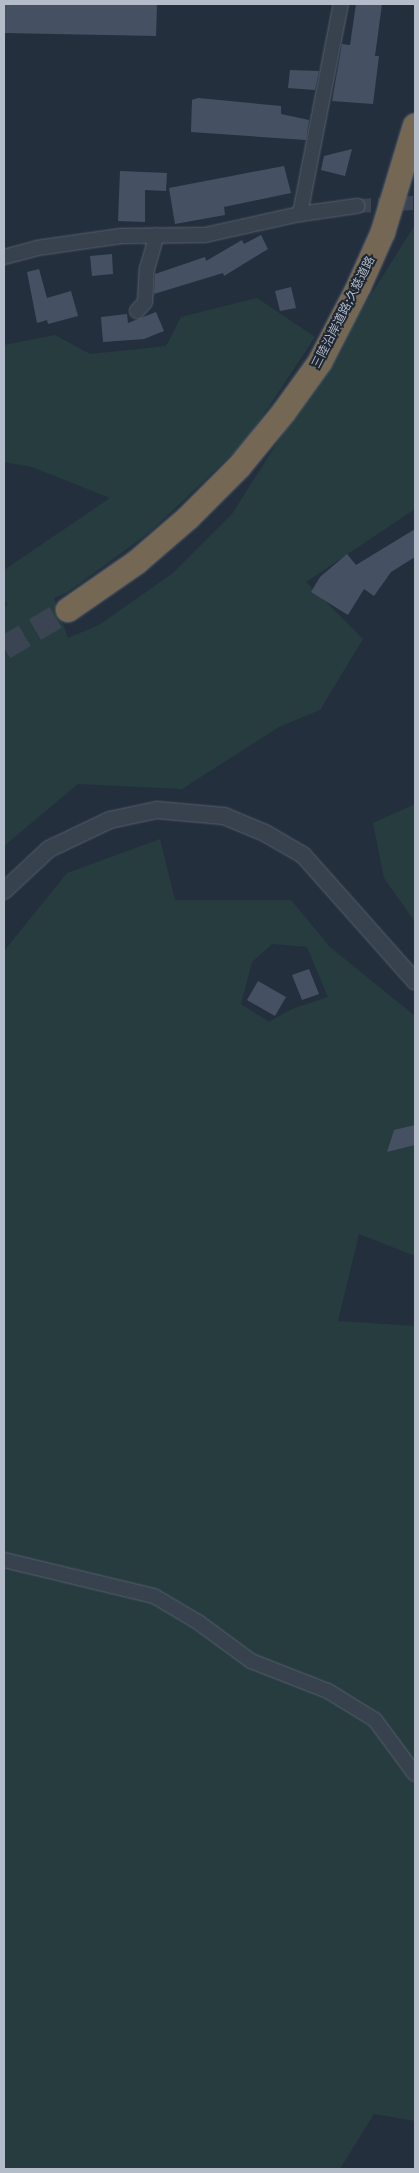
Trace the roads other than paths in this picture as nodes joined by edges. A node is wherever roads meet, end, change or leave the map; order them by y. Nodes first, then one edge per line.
1 (341, 4) edge
2 (415, 126) edge
3 (357, 206) tunnel mouth
4 (300, 214) junction
5 (157, 235) junction
6 (4, 257) edge
7 (138, 311) dead end
8 (68, 610) tunnel mouth
9 (4, 891) edge
10 (415, 981) edge
11 (4, 1560) edge
12 (415, 1774) edge

1 - 4 street
2 - 8 highway, 三陸沿岸道路;久慈道路
3 - 4 street
4 - 5 street
5 - 6 street
5 - 7 street
9 - 10 street
11 - 12 street

